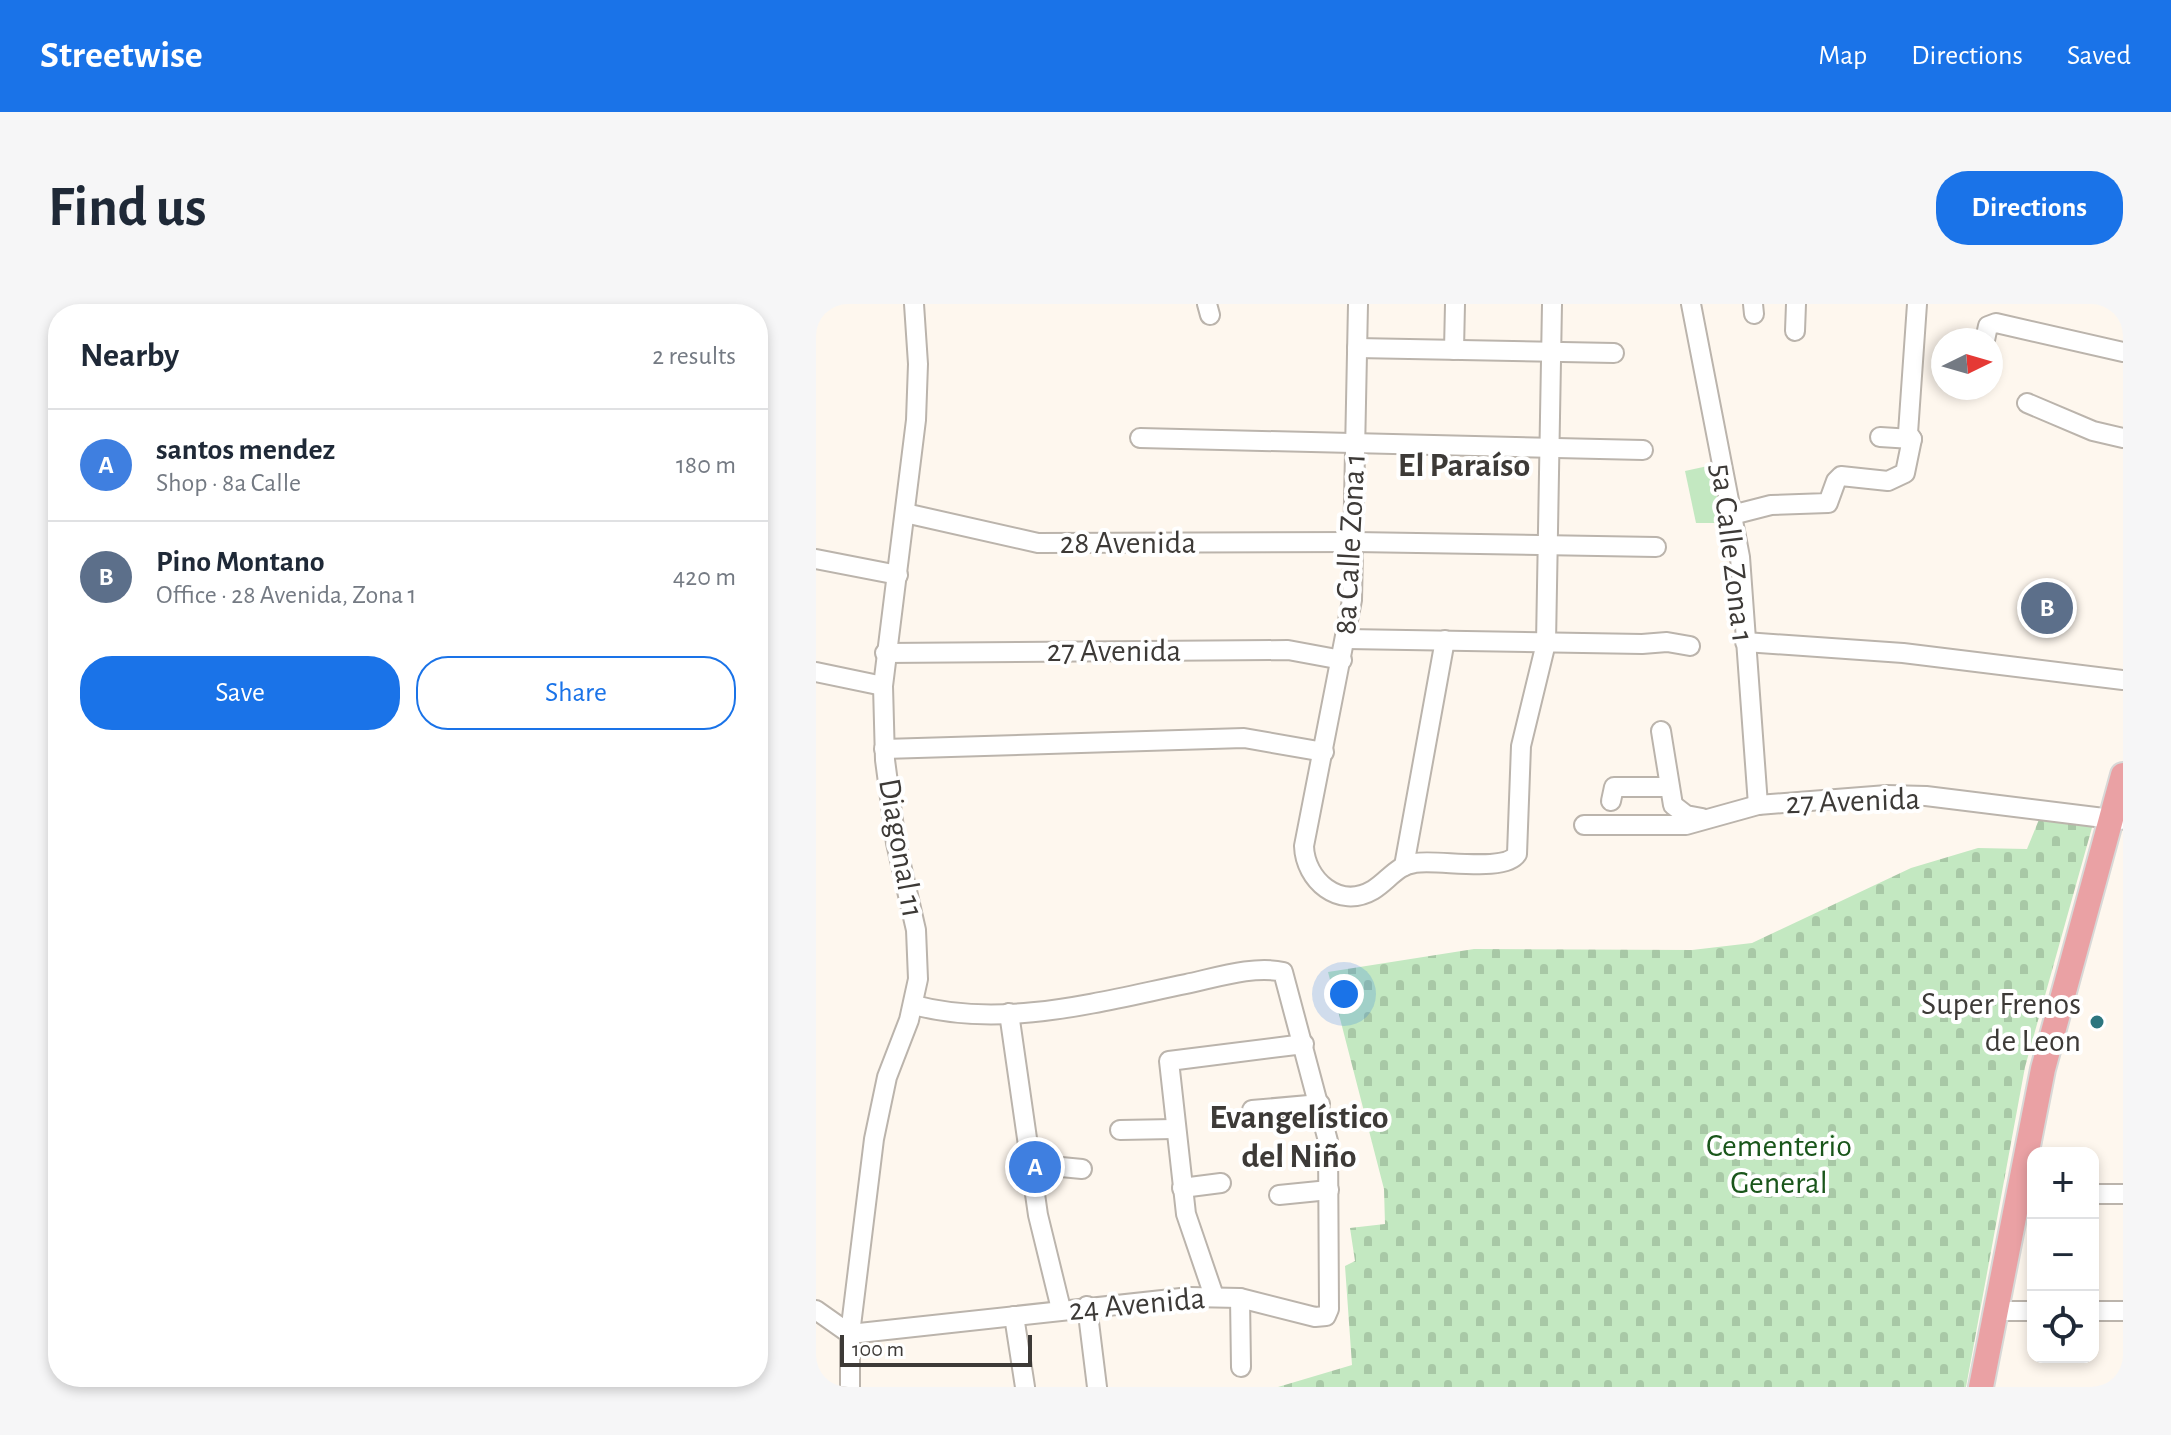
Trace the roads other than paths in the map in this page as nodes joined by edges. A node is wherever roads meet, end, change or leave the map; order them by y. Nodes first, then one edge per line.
1 (914, 304) edge
2 (1358, 304) edge
3 (1455, 304) edge
4 (1552, 304) edge
5 (1691, 304) edge
6 (1796, 304) edge
7 (1917, 304) edge
8 (1988, 328) edge
9 (1795, 331) dead end
10 (1357, 348) junction
11 (1454, 350) junction
12 (1551, 351) junction
13 (2123, 352) edge
14 (1614, 353) dead end
15 (2027, 403) dead end
16 (1880, 437) dead end
17 (1140, 438) dead end
18 (2123, 438) edge
19 (1356, 445) junction
20 (1911, 447) junction
21 (1550, 448) junction
22 (1643, 450) dead end
23 (905, 513) junction
24 (1732, 515) junction
25 (1355, 542) junction
26 (1548, 545) junction
27 (1656, 547) dead end
28 (816, 559) edge
29 (898, 575) junction
30 (1347, 639) junction
31 (1445, 640) junction
32 (1745, 642) junction
33 (1546, 643) junction
34 (1690, 646) dead end
35 (885, 653) junction
36 (1342, 660) junction
37 (816, 672) edge
38 (2123, 680) edge
39 (883, 686) junction
40 (1661, 731) dead end
41 (884, 749) junction
42 (1324, 752) junction
43 (2123, 775) edge
44 (1668, 787) junction
45 (1611, 801) dead end
46 (1758, 805) junction
47 (1702, 818) junction
48 (2119, 821) edge
49 (1584, 825) dead end
50 (1404, 866) junction
51 (914, 1005) junction
52 (1009, 1013) junction
53 (1304, 1044) junction
54 (1320, 1104) junction
55 (1252, 1110) dead end
56 (1174, 1129) junction
57 (1120, 1130) dead end
58 (2034, 1147) edge
59 (2040, 1147) edge
60 (1030, 1164) junction
61 (1082, 1169) dead end
62 (1221, 1183) dead end
63 (1182, 1188) junction
64 (1329, 1190) junction
65 (2099, 1194) edge
66 (2123, 1194) edge
67 (1279, 1195) dead end
68 (2027, 1207) edge
69 (1214, 1296) junction
70 (1240, 1298) junction
71 (1087, 1306) junction
72 (1061, 1309) junction
73 (816, 1310) edge
74 (2012, 1311) edge
75 (2099, 1311) edge
76 (2123, 1311) edge
77 (1014, 1316) junction
78 (850, 1334) junction
79 (1241, 1367) dead end
80 (850, 1387) edge
81 (1025, 1387) edge
82 (1097, 1387) edge
83 (1981, 1387) edge
84 (1996, 1387) edge

1 - 23 street, Diagonal 11
2 - 10 street, 8a Calle Zona 1
3 - 11 street
4 - 12 street
5 - 24 street, 5a Calle Zona 1
6 - 9 street
7 - 20 street
8 - 13 street
10 - 11 street
10 - 19 street, 8a Calle Zona 1
11 - 12 street
12 - 14 street
12 - 21 street
15 - 18 street
16 - 20 street
17 - 19 street
19 - 21 street
19 - 25 street, 8a Calle Zona 1
20 - 24 street
21 - 22 street
21 - 26 street
23 - 25 street, 28 Avenida
23 - 29 street, Diagonal 11
24 - 32 street, 5a Calle Zona 1
25 - 26 street, 28 Avenida
25 - 30 street, 8a Calle Zona 1
26 - 27 street, 28 Avenida
26 - 33 street
28 - 29 street
29 - 35 street, Diagonal 11
30 - 31 street
30 - 36 street, 8a Calle Zona 1
31 - 33 street
31 - 50 street
32 - 38 street
32 - 46 street, 5a Calle Zona 1
33 - 34 street
33 - 50 street
35 - 36 street, 27 Avenida
35 - 39 street, Diagonal 11
36 - 42 street, 8a Calle Zona 1
37 - 39 street
39 - 41 street, Diagonal 11
40 - 44 street
41 - 42 street
41 - 51 street, Diagonal 11
42 - 50 street, 8a Calle Zona 1
43 - 48 main road
44 - 45 street
44 - 47 street
46 - 47 street, 27 Avenida
46 - 48 street, 27 Avenida
47 - 49 street, 27 Avenida
48 - 58 main road
48 - 59 main road
51 - 52 street
51 - 78 street, Diagonal 11
52 - 53 street
52 - 60 street
53 - 54 street
53 - 56 street
54 - 55 street
54 - 64 street
56 - 57 street
56 - 63 street
60 - 61 street
60 - 72 street
62 - 63 street
63 - 69 street
64 - 67 street
64 - 70 street, 24 Avenida
65 - 66 street
68 - 74 main road
69 - 70 street, 24 Avenida
69 - 71 street, 24 Avenida
70 - 79 street
71 - 72 street, 24 Avenida
71 - 82 street
72 - 77 street, 24 Avenida
73 - 78 street
74 - 83 main road
74 - 84 main road
75 - 76 street
77 - 78 street, 24 Avenida
77 - 81 street
78 - 80 street, Diagonal 11

